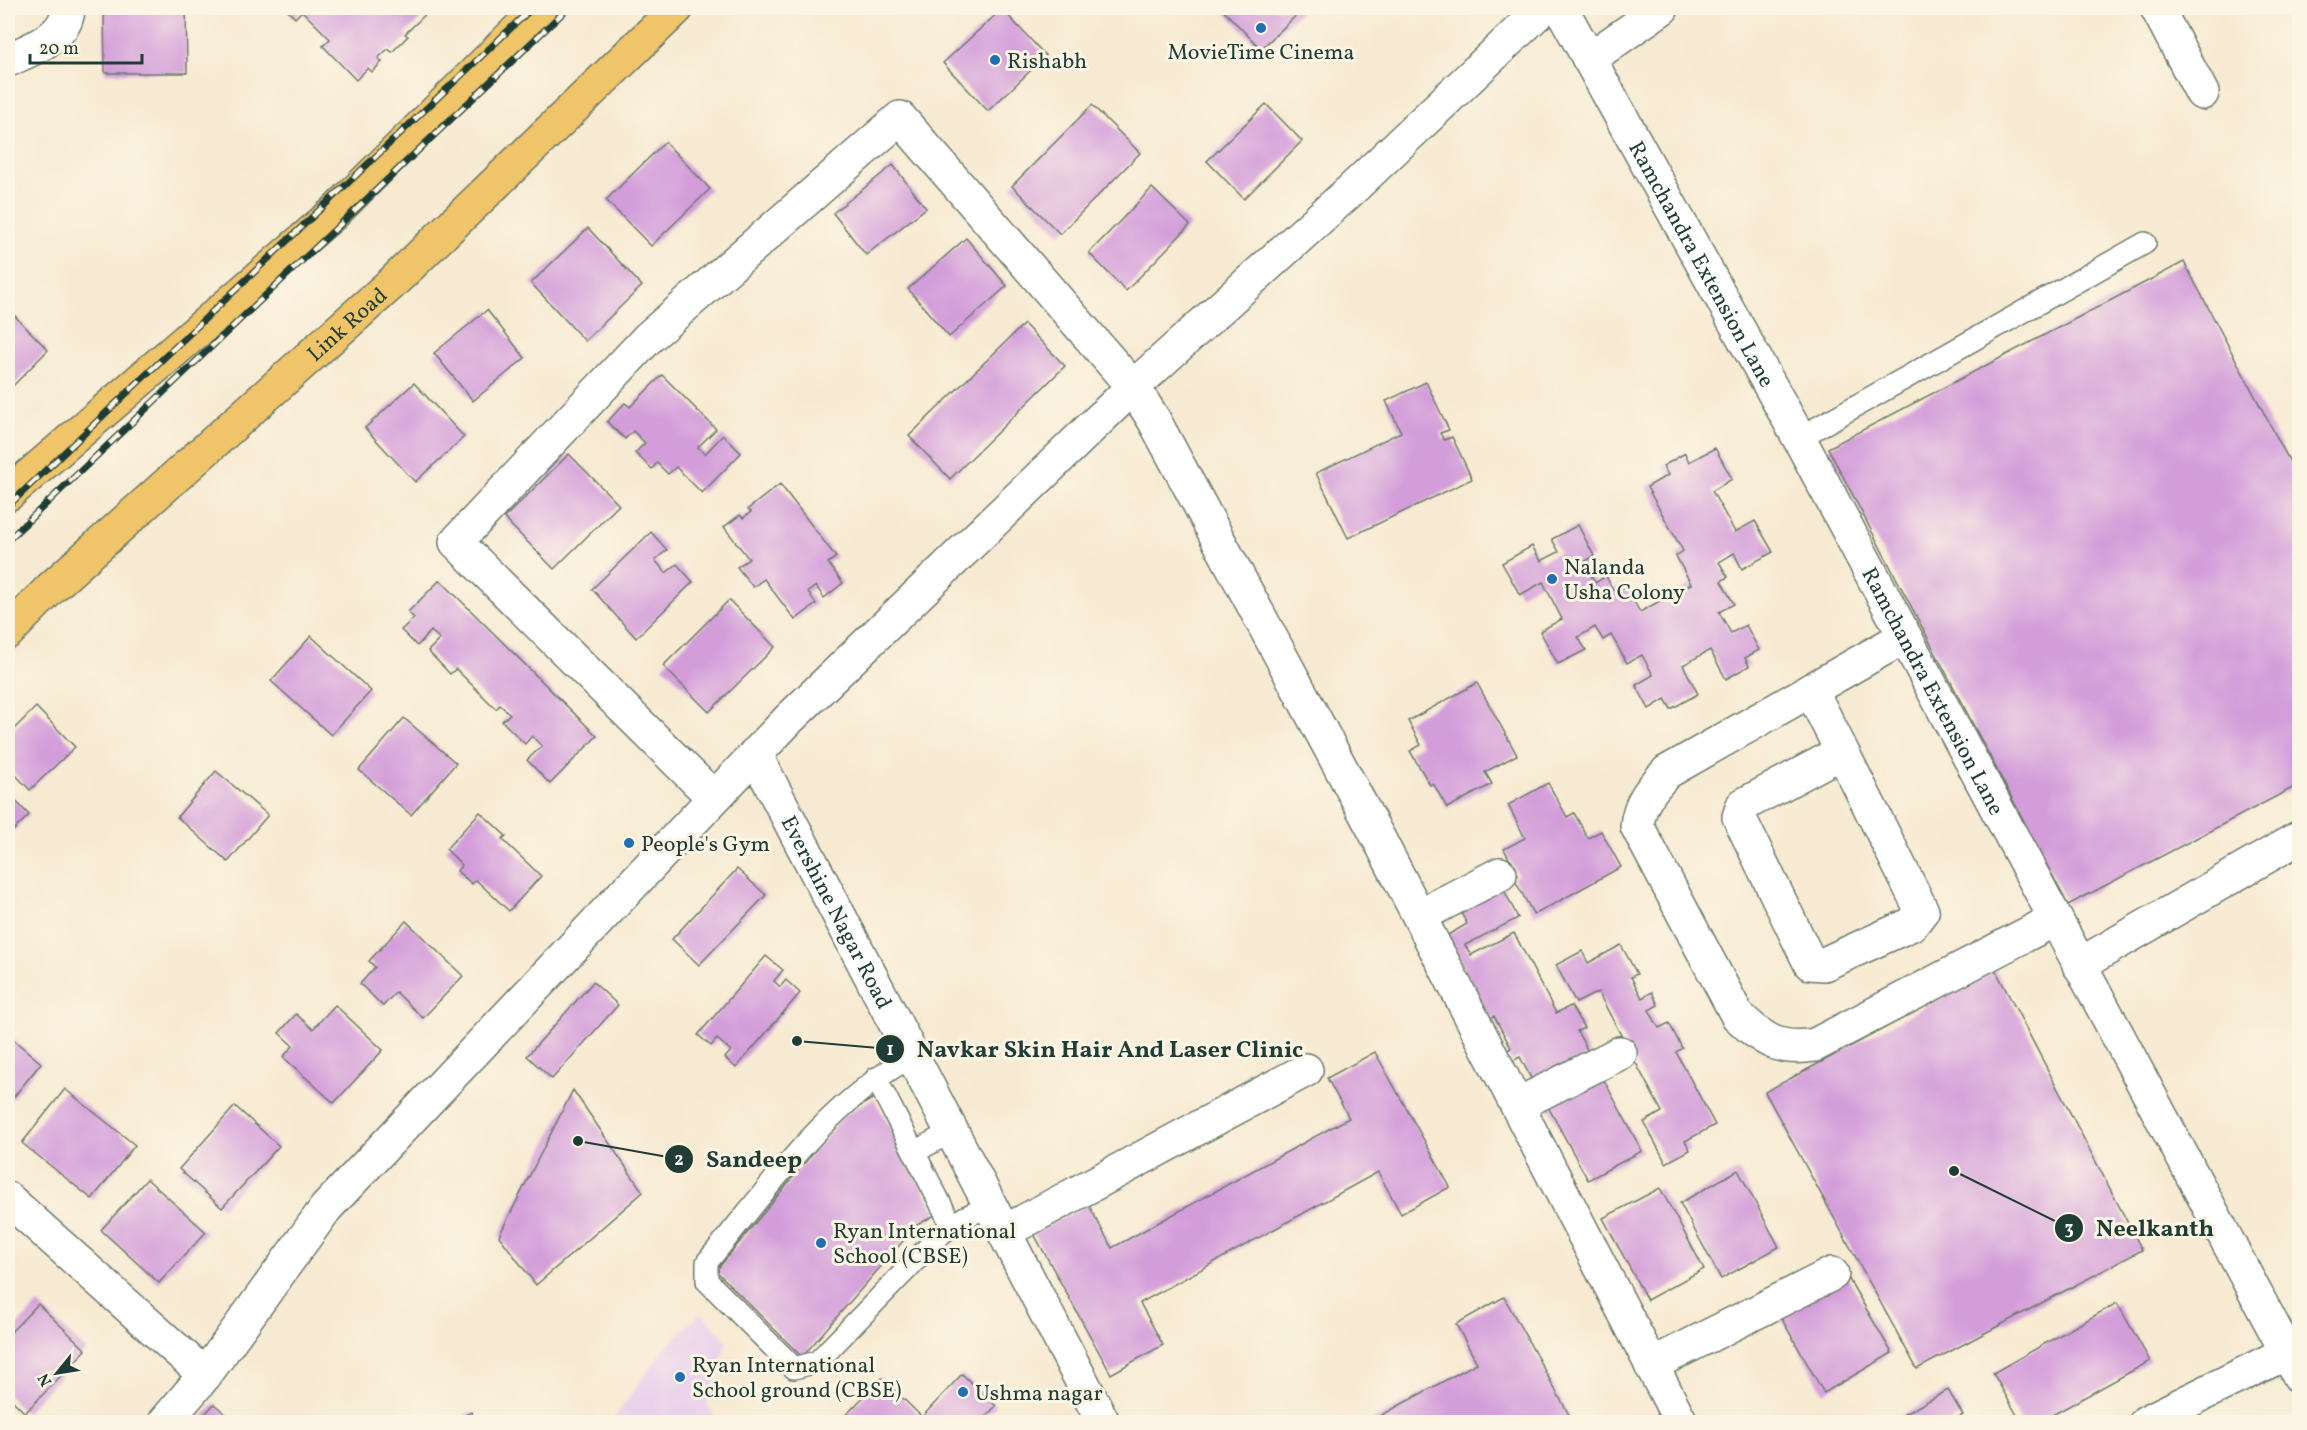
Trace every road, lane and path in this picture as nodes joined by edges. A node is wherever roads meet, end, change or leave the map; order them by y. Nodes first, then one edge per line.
1 (68, 8) edge
2 (540, 8) edge
3 (677, 8) edge
4 (1542, 8) edge
5 (1561, 8) edge
6 (1662, 8) edge
7 (2157, 8) edge
8 (1589, 59) junction
9 (8, 60) edge
10 (2202, 93) dead end
11 (2145, 243) dead end
12 (1133, 387) junction
13 (1799, 438) junction
14 (8, 494) edge
15 (8, 632) edge
16 (1904, 637) junction
17 (1811, 690) junction
18 (1842, 752) junction
19 (755, 754) junction
20 (714, 798) junction
21 (2300, 837) edge
22 (1500, 874) dead end
23 (1419, 916) junction
24 (2054, 920) junction
25 (2079, 965) junction
26 (1620, 1053) dead end
27 (913, 1056) junction
28 (1306, 1070) dead end
29 (876, 1078) junction
30 (1517, 1105) junction
31 (952, 1131) junction
32 (915, 1152) junction
33 (8, 1199) edge
34 (997, 1219) junction
35 (952, 1226) junction
36 (1832, 1274) dead end
37 (1651, 1365) junction
38 (2293, 1365) edge
39 (205, 1375) junction
40 (165, 1422) edge
41 (1103, 1422) edge
42 (1681, 1422) edge
43 (2146, 1422) edge

1 - 9 street
2 - 14 main road
3 - 15 main road, Link Road
4 - 12 street
5 - 8 street, Ramchandra Extension Lane
6 - 8 street
7 - 10 street
8 - 13 street, Ramchandra Extension Lane
11 - 13 lane
12 - 19 street
12 - 20 street
12 - 23 street
13 - 16 street, Ramchandra Extension Lane
16 - 17 street
16 - 24 street, Ramchandra Extension Lane
17 - 18 street
17 - 24 street
18 - 18 street
19 - 20 street
19 - 27 street, Evershine Nagar Road
20 - 39 street
21 - 25 street
22 - 23 street
23 - 30 street
24 - 25 street, Ramchandra Extension Lane
25 - 38 street, Ramchandra Extension Lane
26 - 30 street
27 - 29 lane
27 - 31 street, Evershine Nagar Road
28 - 34 street
29 - 32 lane
29 - 35 lane
30 - 37 street
31 - 32 lane
31 - 34 street, Evershine Nagar Road
32 - 35 lane
33 - 39 street
34 - 35 lane
34 - 41 street, Evershine Nagar Road
36 - 37 street
37 - 42 street
38 - 43 street
39 - 40 street

